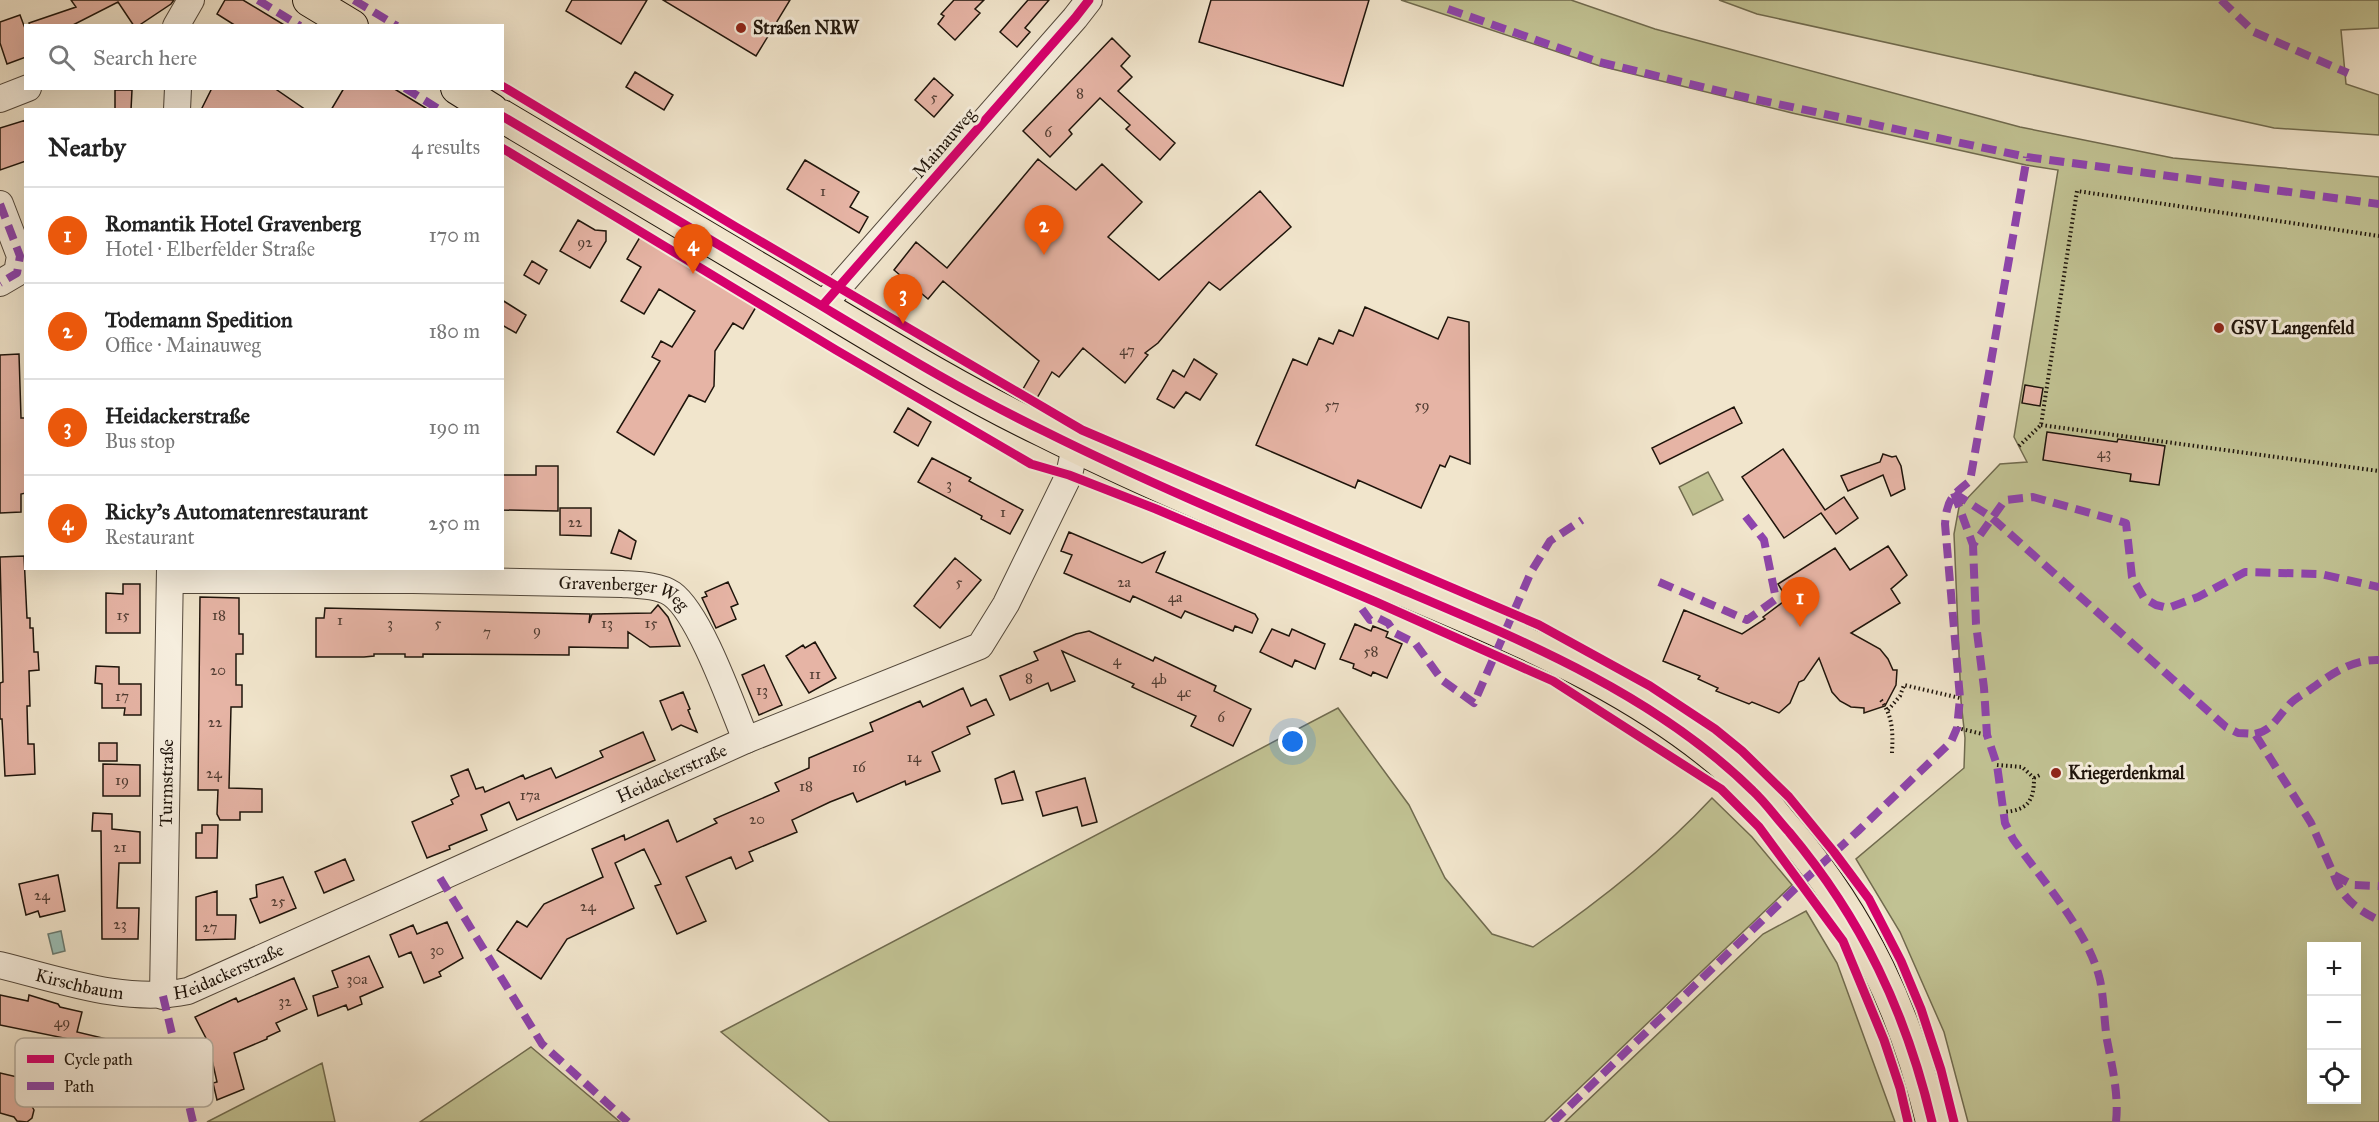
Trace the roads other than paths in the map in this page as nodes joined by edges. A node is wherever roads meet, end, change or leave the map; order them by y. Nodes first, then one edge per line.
1 (191, 0) edge
2 (309, 0) edge
3 (1089, 0) edge
4 (177, 24) edge
5 (349, 24) edge
6 (24, 90) edge
7 (178, 90) edge
8 (460, 90) edge
9 (0, 99) edge
10 (177, 108) edge
11 (489, 108) edge
12 (504, 117) edge
13 (0, 204) edge
14 (0, 283) edge
15 (822, 306) junction
16 (1075, 447) junction
17 (170, 574) edge
18 (413, 574) edge
19 (746, 740) junction
20 (0, 966) edge
21 (163, 996) junction
22 (1932, 1122) edge

1 - 4 street
2 - 5 main road
3 - 15 street, Mainauweg
6 - 9 street
7 - 10 street
8 - 11 main road
12 - 15 main road
13 - 14 street
15 - 16 main road
16 - 19 street, Heidackerstraße
16 - 22 main road
17 - 18 street, Gravenberger Weg
17 - 21 street, Turmstraße
18 - 19 street, Gravenberger Weg
19 - 21 street, Heidackerstraße
20 - 21 street, Kirschbaum

